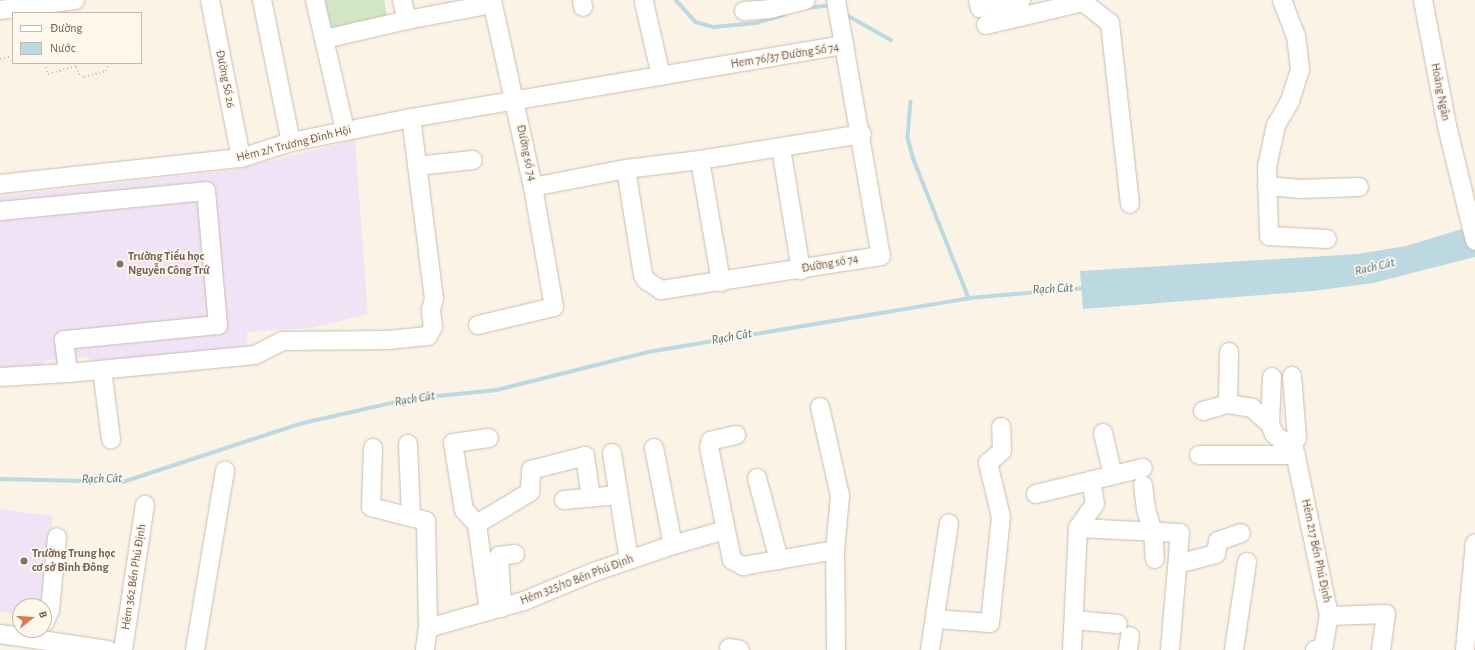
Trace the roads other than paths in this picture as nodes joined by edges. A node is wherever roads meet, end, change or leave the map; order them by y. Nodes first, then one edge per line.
1 (75, 0) edge
2 (210, 0) edge
3 (262, 0) edge
4 (315, 0) edge
5 (402, 0) edge
6 (836, 0) edge
7 (978, 0) edge
8 (1021, 0) edge
9 (1282, 0) edge
10 (1423, 0) edge
11 (800, 1) edge
12 (492, 2) edge
13 (644, 2) dead end
14 (1084, 2) edge
15 (0, 10) edge
16 (744, 11) dead end
17 (406, 20) junction
18 (986, 25) dead end
19 (325, 39) junction
20 (844, 45) junction
21 (661, 76) junction
22 (515, 98) junction
23 (411, 118) junction
24 (345, 130) junction
25 (862, 134) junction
26 (291, 142) junction
27 (781, 148) junction
28 (241, 158) junction
29 (473, 160) dead end
30 (700, 160) junction
31 (417, 166) junction
32 (626, 169) junction
33 (0, 184) edge
34 (1267, 186) junction
35 (533, 187) junction
36 (1358, 187) dead end
37 (1130, 204) dead end
38 (0, 211) edge
39 (1327, 240) dead end
40 (1475, 241) edge
41 (881, 256) joint
42 (801, 270) junction
43 (721, 282) junction
44 (478, 325) dead end
45 (1229, 352) dead end
46 (102, 370) junction
47 (68, 373) junction
48 (1292, 376) dead end
49 (0, 377) edge
50 (1272, 377) dead end
51 (1228, 404) junction
52 (820, 407) dead end
53 (1203, 411) dead end
54 (1270, 424) junction
55 (1001, 427) dead end
56 (1103, 433) dead end
57 (736, 435) dead end
58 (489, 438) dead end
59 (111, 439) dead end
60 (408, 444) dead end
61 (373, 448) dead end
62 (654, 448) dead end
63 (1295, 449) junction
64 (612, 453) dead end
65 (1199, 455) dead end
66 (225, 470) dead end
67 (1113, 475) junction
68 (757, 478) dead end
69 (1091, 480) junction
70 (1036, 494) dead end
71 (618, 495) junction
72 (591, 498) junction
73 (564, 500) dead end
74 (145, 505) dead end
75 (411, 517) junction
76 (949, 523) dead end
77 (477, 524) junction
78 (1078, 528) junction
79 (725, 530) junction
80 (1153, 532) junction
81 (1241, 533) dead end
82 (57, 537) dead end
83 (1475, 543) edge
84 (673, 545) junction
85 (835, 550) junction
86 (515, 554) dead end
87 (1155, 559) dead end
88 (629, 560) junction
89 (779, 560) junction
90 (1247, 562) dead end
91 (1178, 564) junction
92 (51, 598) edge
93 (495, 609) junction
94 (1329, 616) junction
95 (935, 619) junction
96 (1074, 620) junction
97 (428, 628) junction
98 (0, 634) edge
99 (12, 634) edge
100 (1125, 637) edge
101 (46, 638) edge
102 (80, 648) edge
103 (108, 650) edge
104 (123, 650) edge
105 (195, 650) edge
106 (424, 650) edge
107 (836, 650) edge
108 (930, 650) edge
109 (1072, 650) edge
110 (1170, 650) edge
111 (1234, 650) edge
112 (1315, 650) edge
113 (1381, 650) edge
114 (1465, 650) edge

1 - 15 street
2 - 28 street, Đường Số 26
3 - 26 street
4 - 19 street
5 - 17 street
6 - 20 street
7 - 8 street
9 - 34 street
10 - 40 street, Hoàng Ngân
11 - 16 street
12 - 17 street
12 - 22 street, Đường số 74
13 - 21 street
14 - 18 street
14 - 37 street
17 - 19 street
19 - 24 street
20 - 21 street, Hem 76/37 Đường Số 74
20 - 25 street, Hem 76/37 Đường Số 74
21 - 22 street, Hem 76/37 Đường Số 74
22 - 23 street, Hẻm 2/1 Trương Đình Hội
22 - 35 street, Đường số 74
23 - 24 street, Hẻm 2/1 Trương Đình Hội
23 - 31 street
24 - 26 street, Hẻm 2/1 Trương Đình Hội
25 - 27 street
25 - 41 street, Hem 76/37 Đường Số 74
26 - 28 street, Hẻm 2/1 Trương Đình Hội
27 - 30 street
27 - 42 street
28 - 33 street, Hẻm 2/1 Trương Đình Hội
29 - 31 street
30 - 32 street
30 - 43 street
31 - 46 street
32 - 35 street
32 - 43 street, Đường số 74
34 - 36 street
34 - 39 street
35 - 44 street, Đường số 74
38 - 47 street
41 - 42 street, Đường số 74
42 - 43 street, Đường số 74
45 - 51 street
46 - 47 street
46 - 59 street
47 - 49 street
48 - 63 street, Hẻm 217 Bến Phú Định
50 - 54 street
51 - 53 street
51 - 54 street
52 - 85 street
54 - 63 street
55 - 95 street
56 - 67 street
57 - 79 street
58 - 77 street
60 - 75 street
61 - 75 street
62 - 84 street
63 - 65 street
63 - 94 street, Hẻm 217 Bến Phú Định
64 - 71 street
66 - 105 street
67 - 69 street
67 - 80 street
68 - 89 street
69 - 70 street
69 - 78 street
71 - 72 street
71 - 88 street
72 - 73 street
72 - 77 street
74 - 104 street, Hẻm 362 Bến Phú Định
75 - 97 street
76 - 95 street
77 - 93 street
78 - 80 street
78 - 96 street
79 - 84 street, Hẻm 325/10 Bến Phú Định
79 - 89 street
80 - 87 street
80 - 91 street
81 - 91 street
82 - 92 street
83 - 114 street
84 - 88 street, Hẻm 325/10 Bến Phú Định
85 - 89 street
85 - 107 street
86 - 93 street
88 - 93 street, Hẻm 325/10 Bến Phú Định
90 - 111 street
91 - 110 street
93 - 97 street, Hẻm 325/10 Bến Phú Định
94 - 112 street
94 - 113 street, Hẻm 217 Bến Phú Định
95 - 108 street
96 - 100 street
96 - 109 street
97 - 106 street
98 - 99 street
101 - 102 street
102 - 103 street

